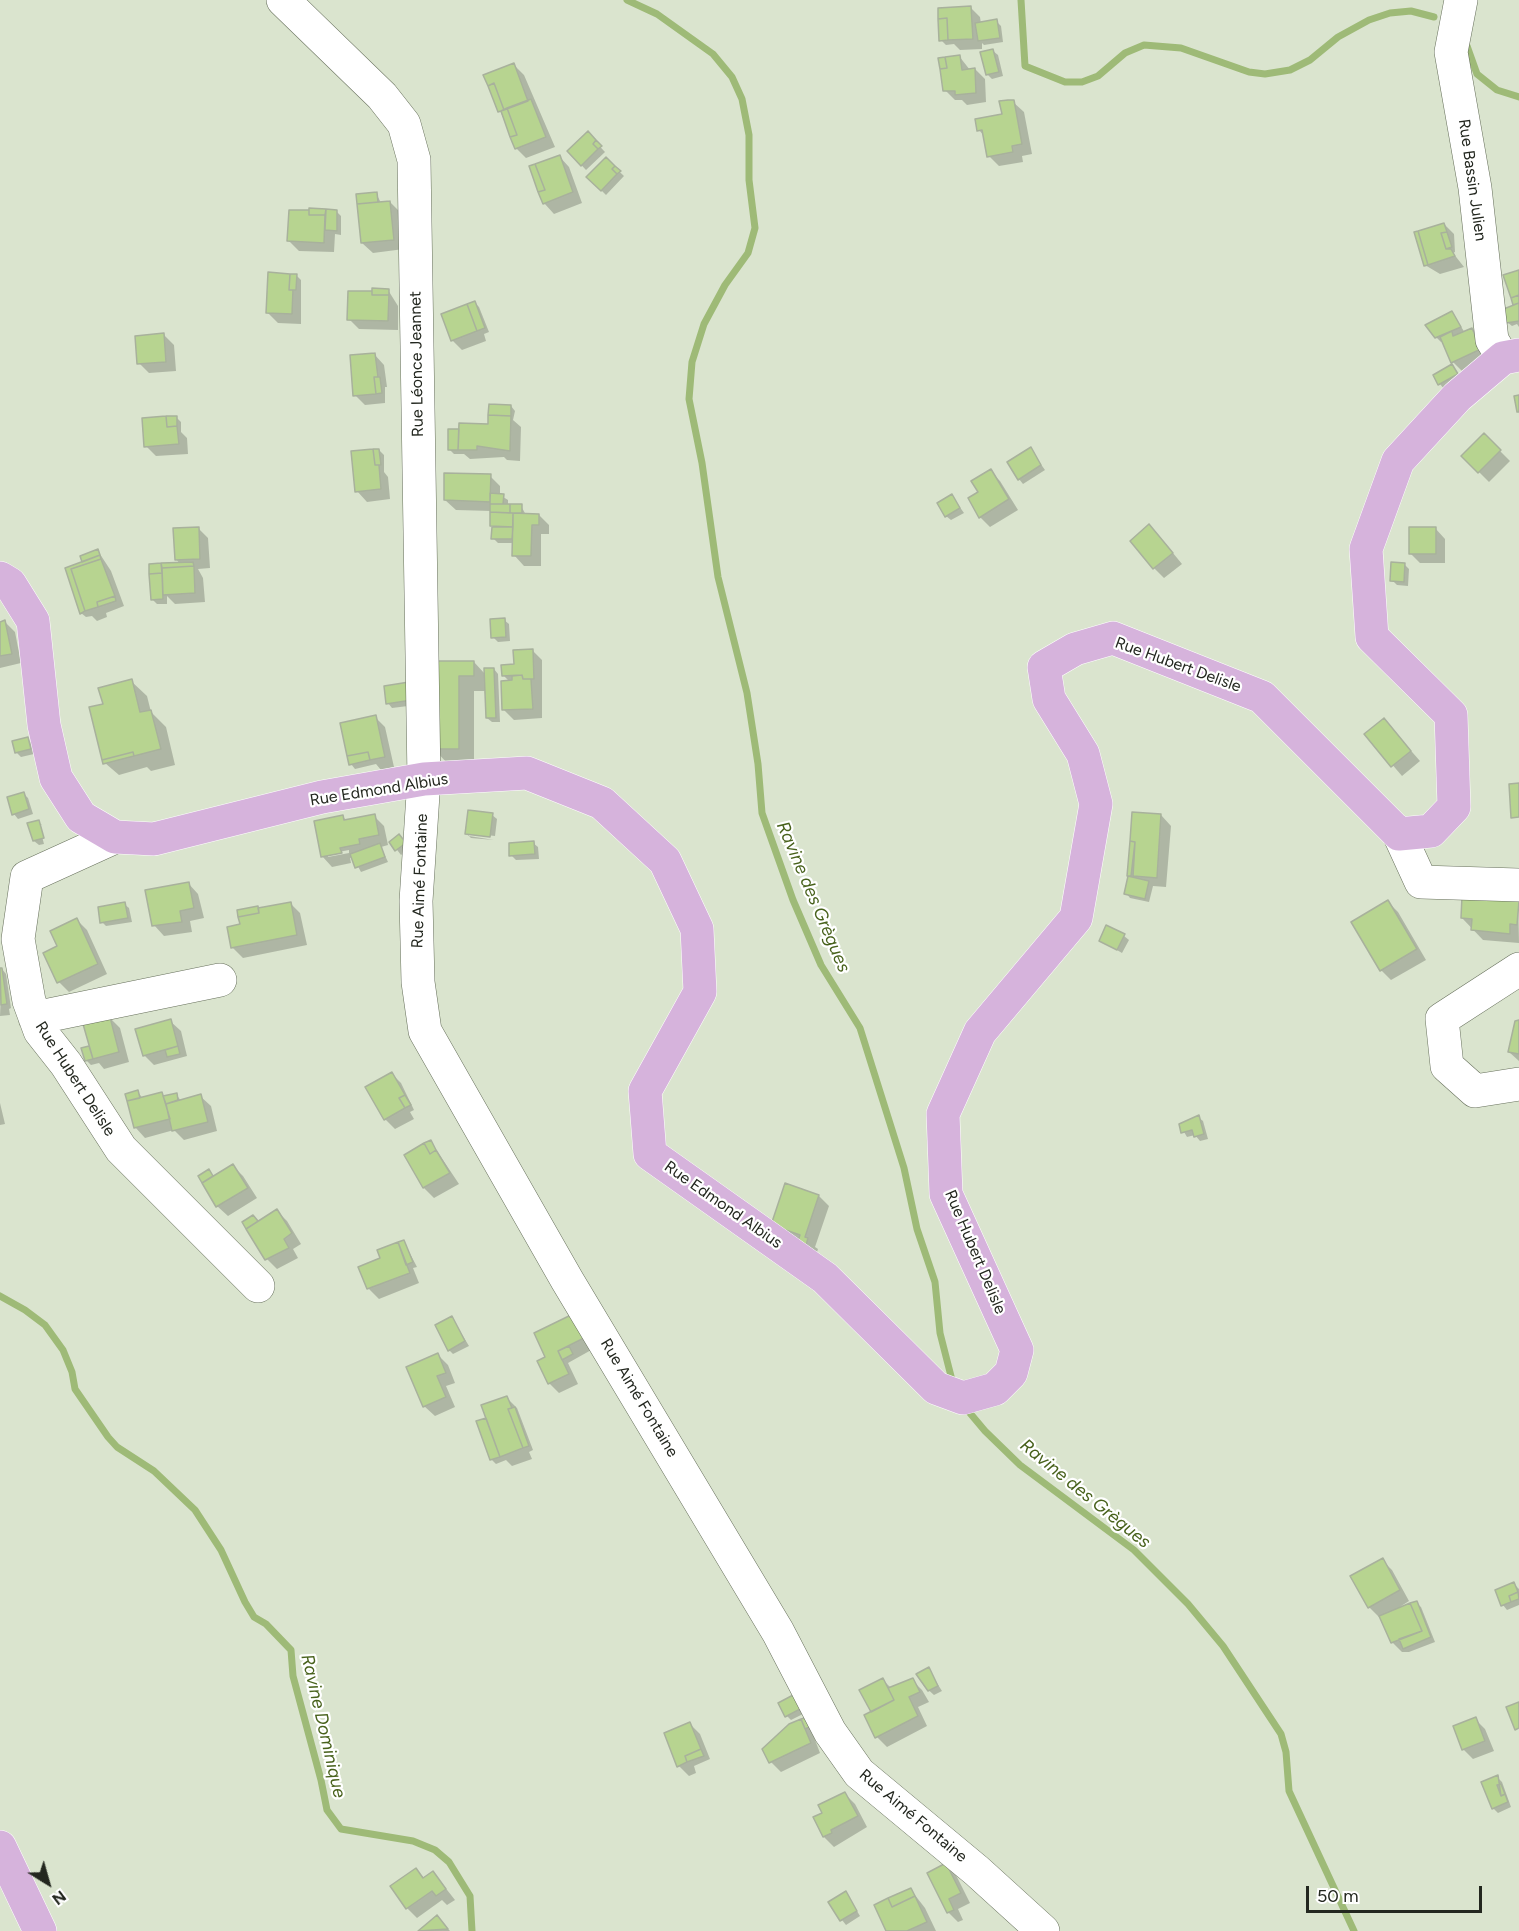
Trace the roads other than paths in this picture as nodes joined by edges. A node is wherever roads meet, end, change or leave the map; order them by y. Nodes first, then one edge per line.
1 (282, 0) edge
2 (1461, 0) edge
3 (1511, 357) edge
4 (0, 578) edge
5 (424, 779) junction
6 (1399, 834) junction
7 (115, 837) junction
8 (1519, 885) edge
9 (1519, 969) edge
10 (220, 980) dead end
11 (35, 1018) junction
12 (1519, 1084) edge
13 (258, 1286) dead end
14 (1017, 1350) joint
15 (0, 1847) edge
16 (40, 1931) edge
17 (1043, 1931) edge

1 - 5 street, Rue Léonce Jeannet
2 - 3 street, Rue Bassin Julien
3 - 6 main road
4 - 7 main road, Rue Edmond Albius
5 - 7 main road, Rue Edmond Albius
5 - 14 main road, Rue Edmond Albius
5 - 17 street, Rue Aimé Fontaine
6 - 8 street
6 - 14 main road, Rue Hubert Delisle
7 - 11 street, Rue Hubert Delisle
9 - 12 street
10 - 11 street
11 - 13 street, Rue Hubert Delisle
15 - 16 main road

